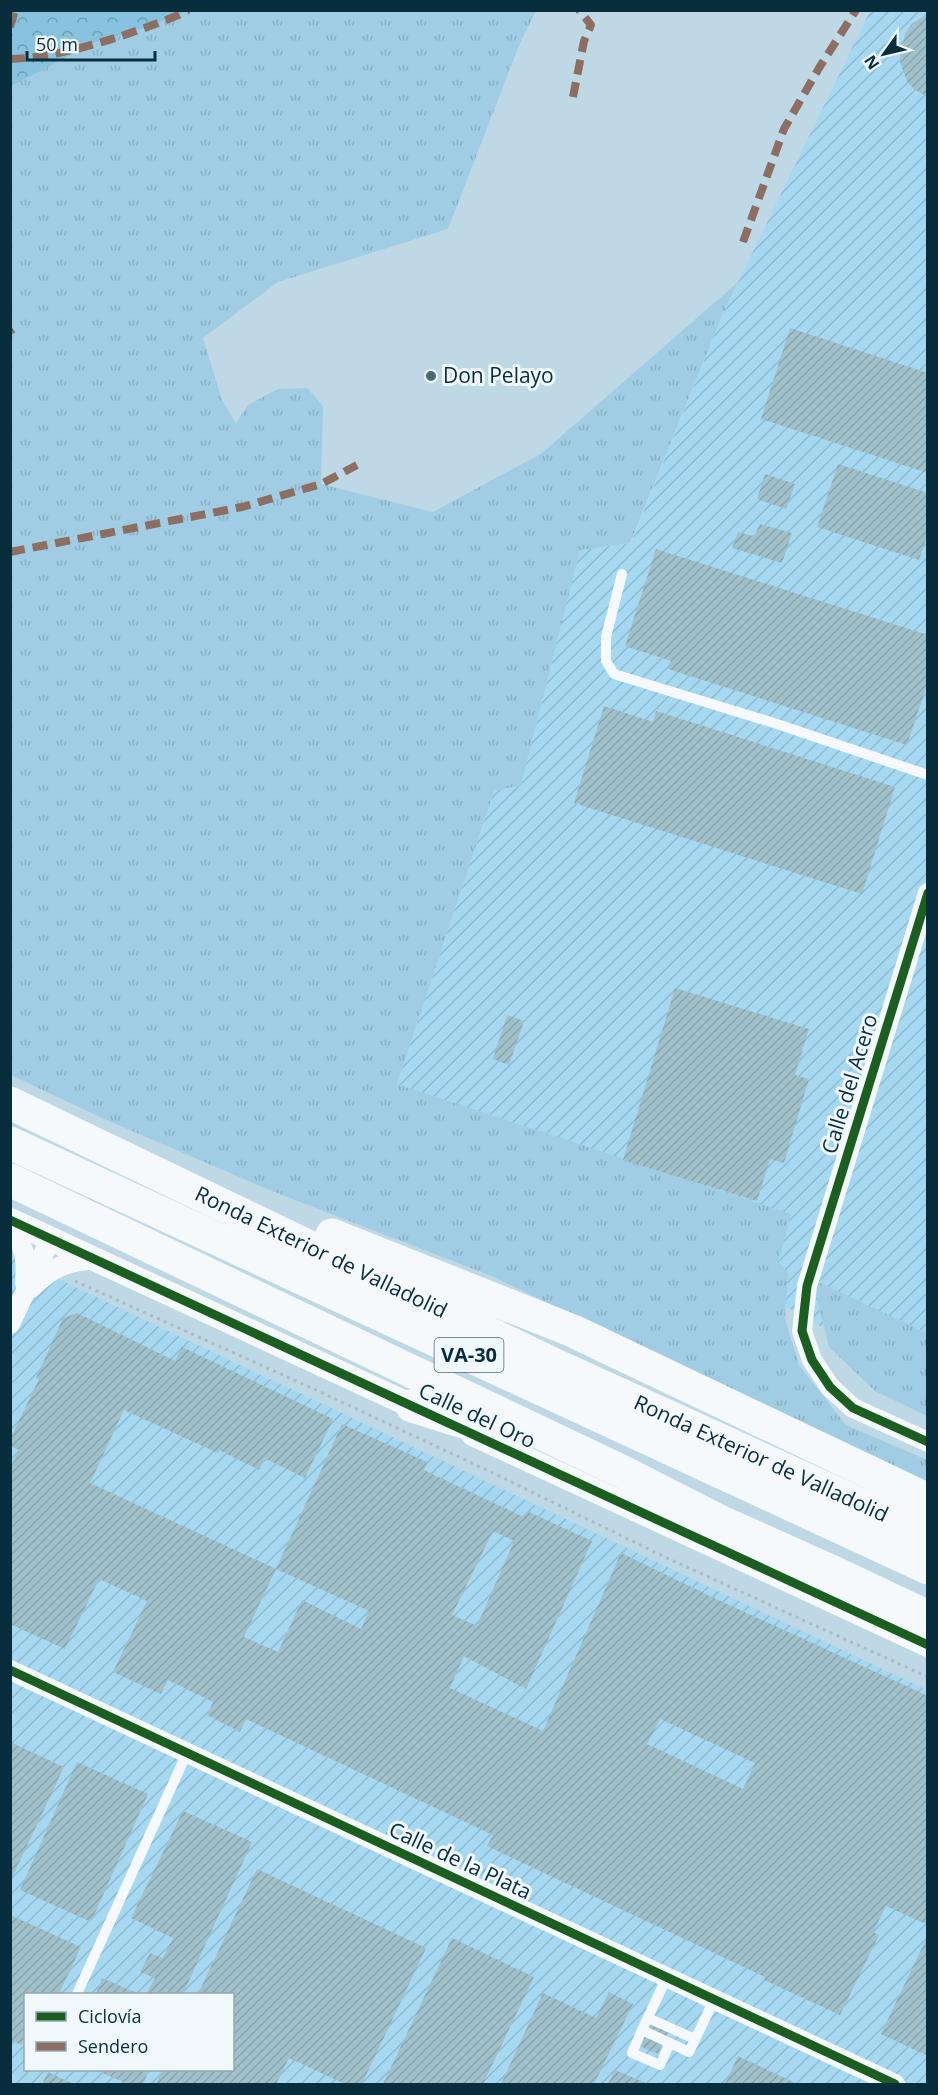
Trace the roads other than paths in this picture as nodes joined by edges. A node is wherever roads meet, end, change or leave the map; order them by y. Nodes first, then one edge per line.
1 (622, 574) dead end
2 (927, 776) edge
3 (927, 893) edge
4 (10, 1103) edge
5 (66, 1128) junction
6 (10, 1143) edge
7 (10, 1180) edge
8 (10, 1220) edge
9 (10, 1226) edge
10 (50, 1240) junction
11 (93, 1259) junction
12 (24, 1294) junction
13 (10, 1324) edge
14 (412, 1406) junction
15 (927, 1442) edge
16 (927, 1500) edge
17 (720, 1521) junction
18 (927, 1535) edge
19 (927, 1568) edge
20 (927, 1617) edge
21 (927, 1645) edge
22 (10, 1670) edge
23 (187, 1753) junction
24 (667, 1977) junction
25 (78, 1993) edge
26 (714, 2000) junction
27 (648, 2018) junction
28 (642, 2030) junction
29 (695, 2039) junction
30 (670, 2043) junction
31 (895, 2085) edge

1 - 2 lane
3 - 15 street, Calle del Acero
4 - 5 highway, Ronda Exterior de Valladolid / VA-30
5 - 16 highway
5 - 18 highway, Ronda Exterior de Valladolid / VA-30
6 - 19 highway, Ronda Exterior de Valladolid / VA-30
7 - 17 highway
8 - 10 street, Calle del Oro
9 - 12 street
10 - 11 street, Calle del Oro
10 - 12 street
11 - 12 street
11 - 14 street, Calle del Oro
12 - 13 street
14 - 17 highway
14 - 21 street, Calle del Oro
17 - 20 highway
22 - 23 street, Calle de la Plata
23 - 24 street, Calle de la Plata
23 - 25 lane
24 - 26 street, Calle de la Plata
24 - 27 lane
26 - 29 lane
26 - 31 street, Calle de la Plata
27 - 28 lane
27 - 29 lane
28 - 30 lane
28 - 30 lane
29 - 30 lane

